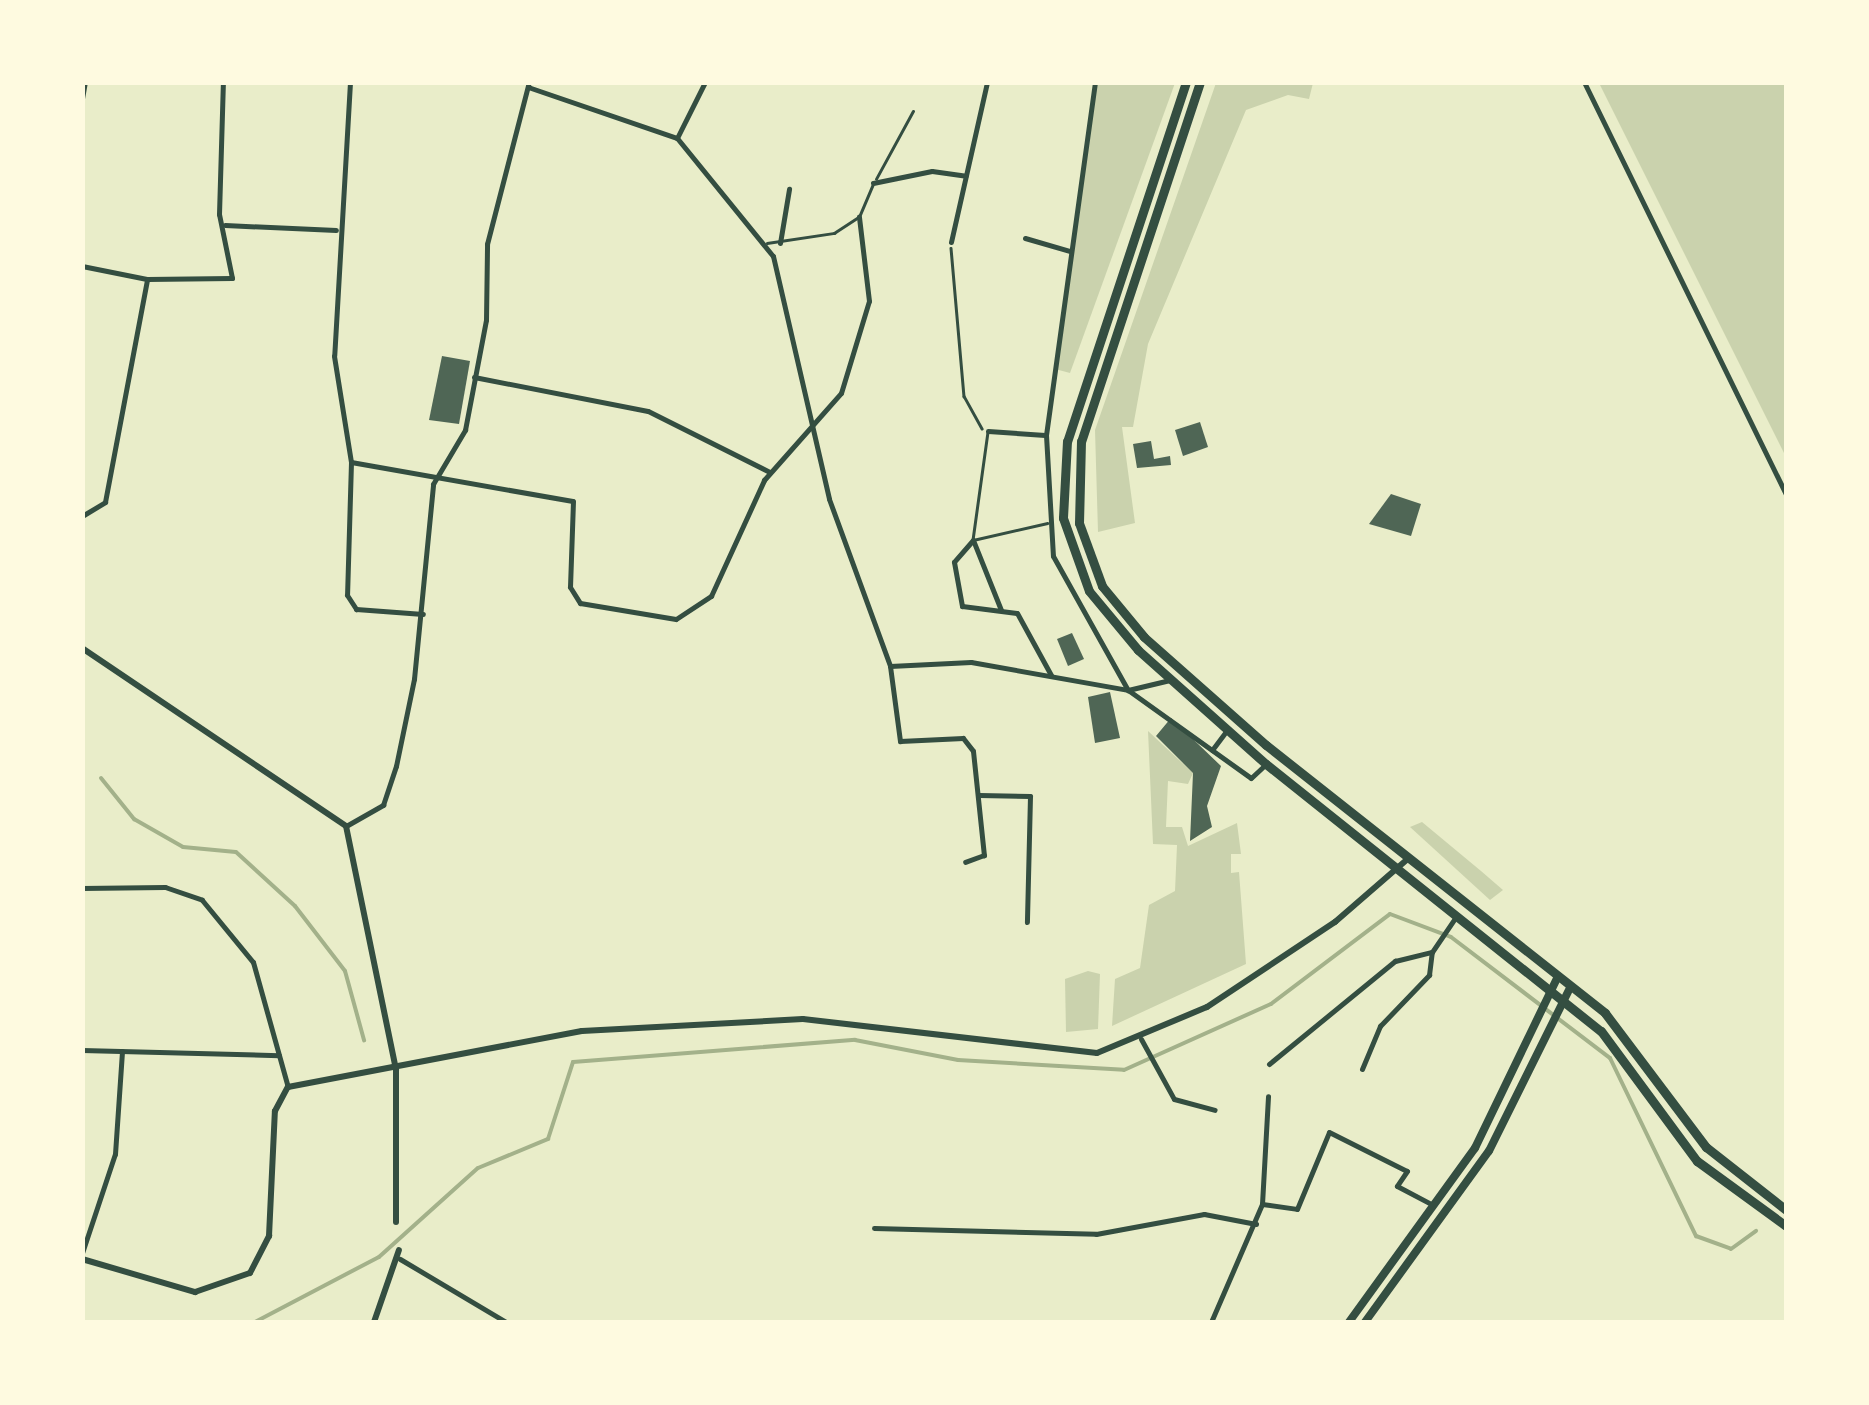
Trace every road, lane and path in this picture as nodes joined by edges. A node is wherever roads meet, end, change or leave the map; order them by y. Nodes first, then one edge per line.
1 (86, 82) edge
2 (223, 82) edge
3 (350, 82) edge
4 (705, 82) edge
5 (987, 82) edge
6 (1095, 82) edge
7 (1186, 82) edge
8 (1200, 82) edge
9 (1584, 82) edge
10 (529, 85) edge
11 (82, 98) edge
12 (913, 111) dead end
13 (676, 138) junction
14 (966, 176) junction
15 (873, 183) junction
16 (788, 189) dead end
17 (860, 216) junction
18 (225, 225) junction
19 (337, 230) junction
20 (1025, 238) dead end
21 (952, 242) joint
22 (765, 243) junction
23 (780, 243) junction
24 (1070, 251) junction
25 (82, 266) edge
26 (146, 279) junction
27 (474, 377) junction
28 (988, 431) junction
29 (812, 432) junction
30 (1046, 435) junction
31 (351, 462) junction
32 (436, 471) junction
33 (770, 472) junction
34 (1786, 494) edge
35 (86, 516) edge
36 (1047, 523) junction
37 (973, 540) junction
38 (1001, 610) junction
39 (423, 614) junction
40 (82, 648) edge
41 (890, 666) junction
42 (1051, 675) junction
43 (1170, 680) junction
44 (1128, 690) junction
45 (1227, 730) junction
46 (1212, 750) junction
47 (1266, 764) junction
48 (979, 795) junction
49 (346, 826) junction
50 (1409, 858) junction
51 (966, 862) dead end
52 (1398, 869) junction
53 (82, 888) edge
54 (1457, 915) junction
55 (1027, 922) dead end
56 (1434, 949) junction
57 (1558, 976) junction
58 (1571, 986) junction
59 (1552, 990) junction
60 (1563, 999) junction
61 (1141, 1038) junction
62 (82, 1050) edge
63 (122, 1051) junction
64 (279, 1055) junction
65 (1269, 1064) dead end
66 (1362, 1069) dead end
67 (396, 1070) junction
68 (288, 1086) junction
69 (1268, 1096) dead end
70 (1215, 1110) dead end
71 (1262, 1204) junction
72 (1436, 1207) junction
73 (1786, 1210) edge
74 (396, 1222) dead end
75 (1256, 1224) junction
76 (1786, 1226) edge
77 (874, 1228) dead end
78 (400, 1254) joint
79 (82, 1256) edge
80 (374, 1322) edge
81 (506, 1322) edge
82 (796, 1322) edge
83 (833, 1322) edge
84 (1211, 1322) edge
85 (1349, 1322) edge
86 (1365, 1322) edge

1 - 11 street
2 - 18 street
3 - 19 street
4 - 13 street
5 - 14 street
6 - 24 street
7 - 43 main road
8 - 50 main road
9 - 34 street
10 - 13 street
10 - 27 street
12 - 15 lane
13 - 22 street
14 - 15 street
14 - 21 street
15 - 17 lane
16 - 23 street
17 - 23 lane
17 - 29 street
18 - 19 street
18 - 26 street
19 - 31 street
20 - 24 street
21 - 28 path
22 - 23 lane
22 - 29 street
24 - 30 street
25 - 26 street
26 - 35 street
27 - 32 street
27 - 33 street
28 - 30 street
28 - 37 lane
29 - 33 street
29 - 41 street
30 - 36 street
31 - 32 street
31 - 39 street
32 - 33 street
32 - 39 street
36 - 37 lane
36 - 44 street
37 - 38 street
37 - 38 street
38 - 42 street
39 - 49 street
40 - 49 street
41 - 42 street
41 - 48 street
42 - 44 street
43 - 44 street
43 - 45 main road
44 - 46 street
45 - 46 street
45 - 47 main road
46 - 47 street
47 - 52 main road
48 - 51 street
48 - 55 street
49 - 67 street
50 - 52 street
50 - 57 main road
52 - 54 main road
52 - 61 street
53 - 64 street
54 - 56 street
54 - 59 main road
56 - 65 street
56 - 66 street
57 - 58 main road
57 - 59 main road
58 - 60 main road
58 - 73 main road
59 - 60 main road
59 - 72 main road
60 - 76 main road
60 - 86 main road
61 - 67 street
61 - 70 street
62 - 63 street
63 - 64 street
63 - 79 street
64 - 68 street
67 - 68 street
67 - 74 street
68 - 79 street
69 - 71 street
71 - 72 street
71 - 75 street
72 - 85 main road
75 - 77 street
75 - 84 street
78 - 80 street
78 - 81 street
82 - 83 street

